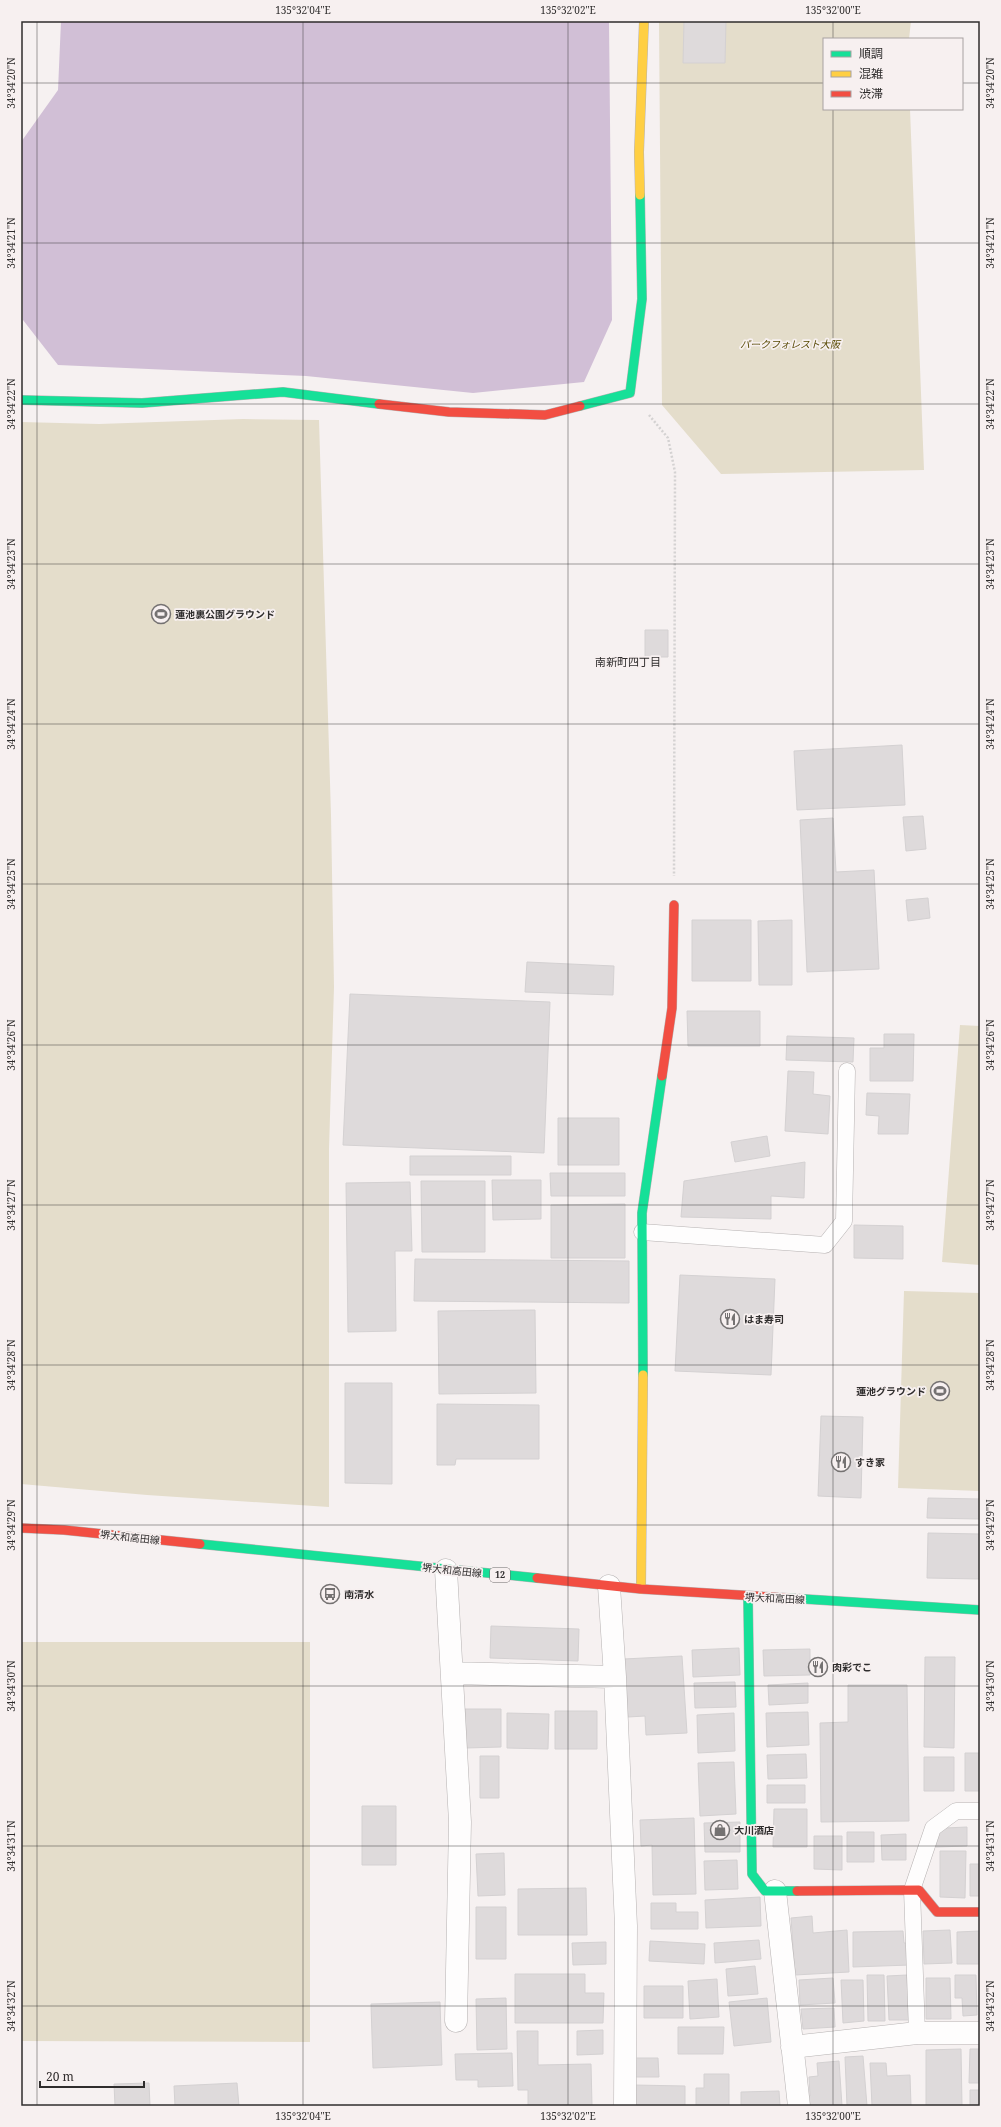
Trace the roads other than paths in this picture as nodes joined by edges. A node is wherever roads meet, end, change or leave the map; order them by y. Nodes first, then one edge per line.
1 (644, 21) edge
2 (21, 400) edge
3 (674, 904) road end
4 (847, 1071) dead end
5 (642, 1232) junction
6 (21, 1528) edge
7 (446, 1570) junction
8 (609, 1586) junction
9 (641, 1589) junction
10 (748, 1597) junction
11 (980, 1610) edge
12 (452, 1673) junction
13 (615, 1677) junction
14 (980, 1811) edge
15 (912, 1890) junction
16 (775, 1891) junction
17 (980, 1912) edge
18 (456, 2021) dead end
19 (917, 2033) junction
20 (980, 2033) edge
21 (792, 2047) junction
22 (625, 2106) edge
23 (799, 2106) edge

1 - 2 street
3 - 5 street
4 - 5 lane
5 - 9 street
6 - 7 street, 堺大和高田線 / 12
7 - 8 street, 堺大和高田線 / 12
7 - 12 street
8 - 9 street, 堺大和高田線 / 12
8 - 13 street
9 - 10 street, 堺大和高田線 / 12
10 - 11 street, 堺大和高田線 / 12
10 - 16 street
12 - 13 street
12 - 18 street
13 - 22 street
14 - 15 lane
15 - 16 street
15 - 17 street
15 - 19 lane
16 - 21 street
19 - 20 street
19 - 21 street
21 - 23 street

